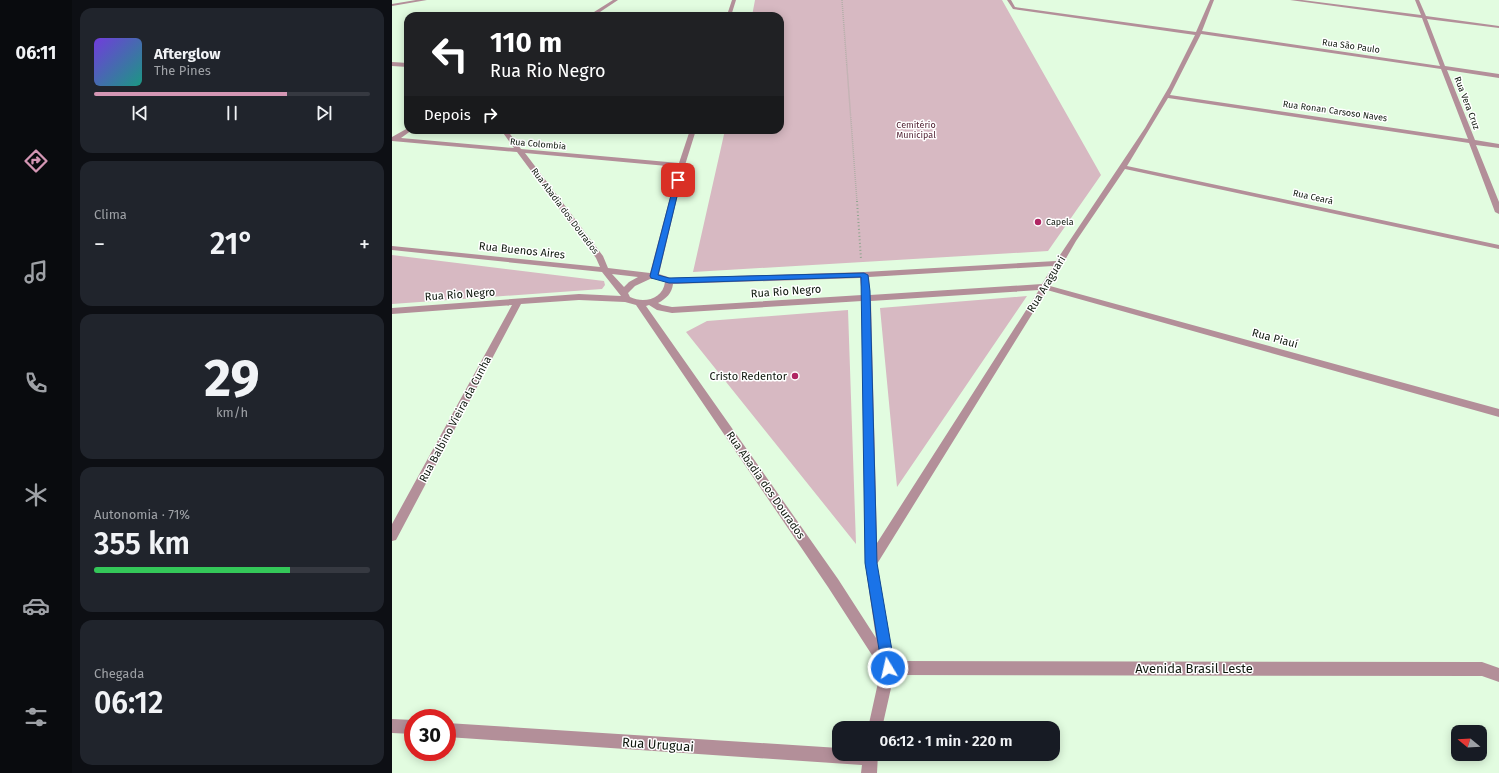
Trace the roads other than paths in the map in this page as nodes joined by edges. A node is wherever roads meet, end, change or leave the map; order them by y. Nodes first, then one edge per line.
1 (425, 0) edge
2 (616, 0) edge
3 (734, 0) edge
4 (1009, 0) edge
5 (1212, 0) edge
6 (1292, 0) edge
7 (1417, 0) edge
8 (405, 2) edge
9 (392, 5) edge
10 (414, 12) edge
11 (598, 12) edge
12 (731, 12) edge
13 (1424, 17) junction
14 (1499, 27) edge
15 (1199, 33) junction
16 (392, 64) edge
17 (404, 65) edge
18 (1444, 68) junction
19 (1499, 76) edge
20 (1168, 96) junction
21 (404, 133) edge
22 (507, 134) edge
23 (692, 134) edge
24 (393, 139) edge
25 (1471, 141) junction
26 (1499, 146) edge
27 (521, 151) junction
28 (682, 165) junction
29 (1123, 167) junction
30 (1499, 212) edge
31 (1499, 247) edge
32 (392, 248) edge
33 (1057, 264) junction
34 (605, 270) junction
35 (864, 275) junction
36 (651, 276) junction
37 (669, 281) junction
38 (1045, 287) junction
39 (625, 296) junction
40 (866, 298) junction
41 (518, 302) junction
42 (646, 303) junction
43 (392, 311) edge
44 (1499, 413) edge
45 (392, 536) edge
46 (871, 563) junction
47 (888, 668) junction
48 (1499, 675) edge
49 (877, 721) edge
50 (392, 726) edge
51 (404, 727) edge
52 (456, 731) edge
53 (869, 762) edge

1 - 8 street
2 - 11 street
3 - 12 street
4 - 15 street, Rua São Paulo
5 - 15 street, Rua Araguari
6 - 13 street
7 - 13 street, Rua Vera Cruz
8 - 9 street
8 - 10 street
13 - 14 street
13 - 18 street, Rua Vera Cruz
15 - 18 street, Rua São Paulo
15 - 20 street, Rua Araguari
16 - 17 street
18 - 19 street, Rua São Paulo
18 - 25 street, Rua Vera Cruz
20 - 25 street, Rua Ronan Carsoso Naves
20 - 29 street, Rua Araguari
21 - 24 street
22 - 27 street, Rua Abadia dos Dourados
23 - 28 street
24 - 27 street, Rua Colombia
25 - 26 street, Rua Ronan Carsoso Naves
25 - 30 street, Rua Vera Cruz
27 - 28 street, Rua Colombia
27 - 34 street, Rua Abadia dos Dourados
28 - 36 street
29 - 31 street, Rua Ceará
29 - 33 street, Rua Araguari
32 - 34 street, Rua Buenos Aires
33 - 35 street, Rua Rio Negro
33 - 38 street, Rua Araguari
34 - 36 street, Rua Buenos Aires
34 - 39 street, Rua Abadia dos Dourados
35 - 37 street, Rua Rio Negro
35 - 40 street
36 - 37 street, Rua Buenos Aires
36 - 39 street
37 - 42 street
38 - 40 street, Rua Rio Negro
38 - 44 street, Rua Piauí
38 - 46 street, Rua Araguari
39 - 41 street, Rua Rio Negro
39 - 42 street, Rua Rio Negro
40 - 42 street, Rua Rio Negro
40 - 46 street
41 - 43 street, Rua Rio Negro
41 - 45 street, Rua Balbino Vieira da Cunha
42 - 47 street, Rua Abadia dos Dourados
46 - 47 street
47 - 48 street, Avenida Brasil Leste
47 - 49 street
50 - 51 street
52 - 53 street, Rua Uruguai

